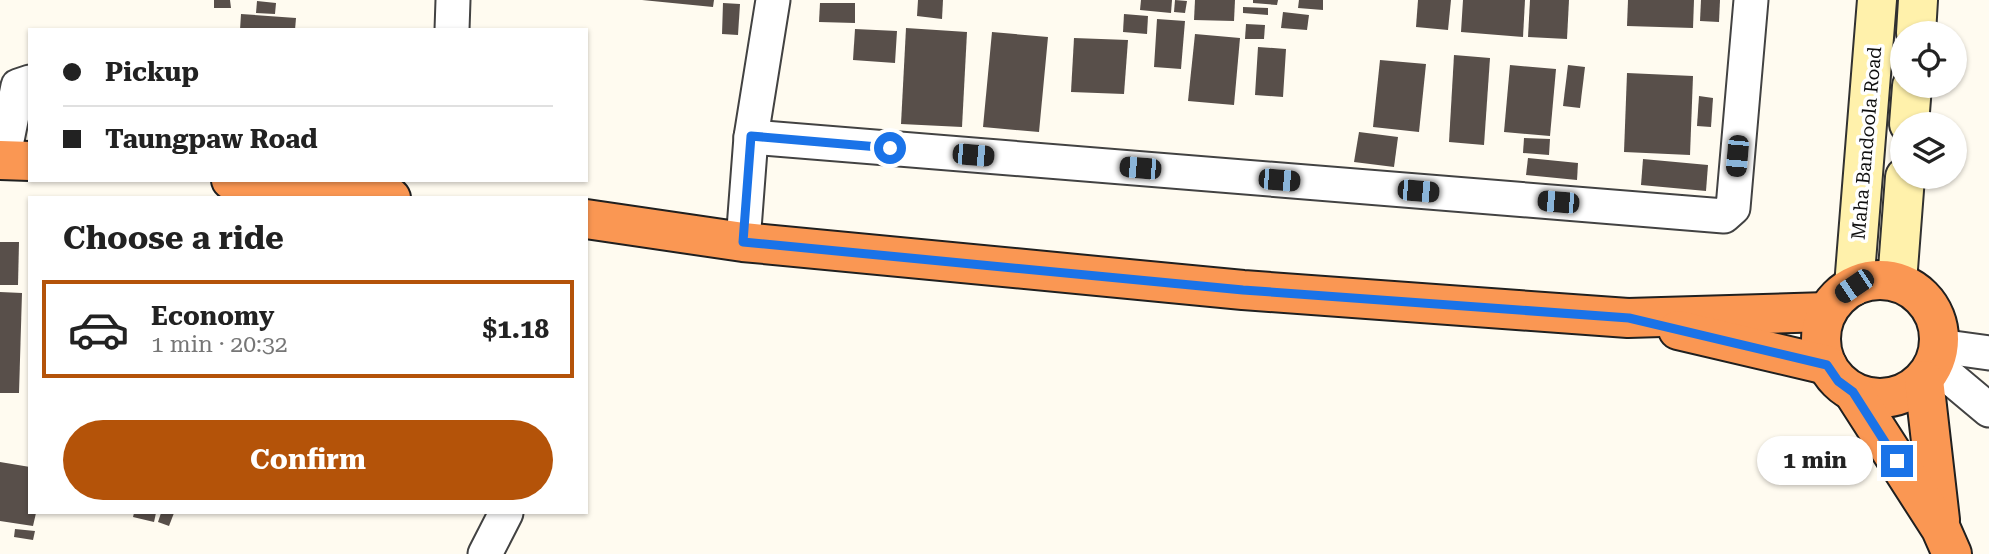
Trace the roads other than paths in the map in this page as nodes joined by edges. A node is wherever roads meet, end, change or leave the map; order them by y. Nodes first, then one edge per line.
1 (453, 0) edge
2 (772, 0) edge
3 (1751, 0) edge
4 (1877, 0) edge
5 (1919, 0) edge
6 (1917, 21) edge
7 (452, 28) edge
8 (28, 83) edge
9 (751, 136) junction
10 (11, 160) edge
11 (249, 182) edge
12 (1904, 189) edge
13 (373, 196) edge
14 (588, 219) edge
15 (743, 242) junction
16 (1897, 282) junction
17 (1841, 299) junction
18 (1629, 318) junction
19 (1989, 353) edge
20 (1932, 364) junction
21 (1827, 365) junction
22 (1853, 392) junction
23 (1989, 410) edge
24 (505, 514) edge
25 (1947, 542) edge
26 (485, 554) edge

1 - 7 street
2 - 9 street
3 - 9 street
4 - 17 main road, Maha Bandoola Road
5 - 6 main road
8 - 10 street
9 - 15 street
11 - 13 highway
12 - 16 main road
14 - 15 highway
15 - 18 highway
16 - 17 highway
16 - 20 highway
17 - 18 highway
17 - 21 highway
18 - 21 highway
19 - 20 street
20 - 22 highway
20 - 23 street
20 - 25 highway
21 - 22 highway
22 - 25 highway
24 - 26 street

